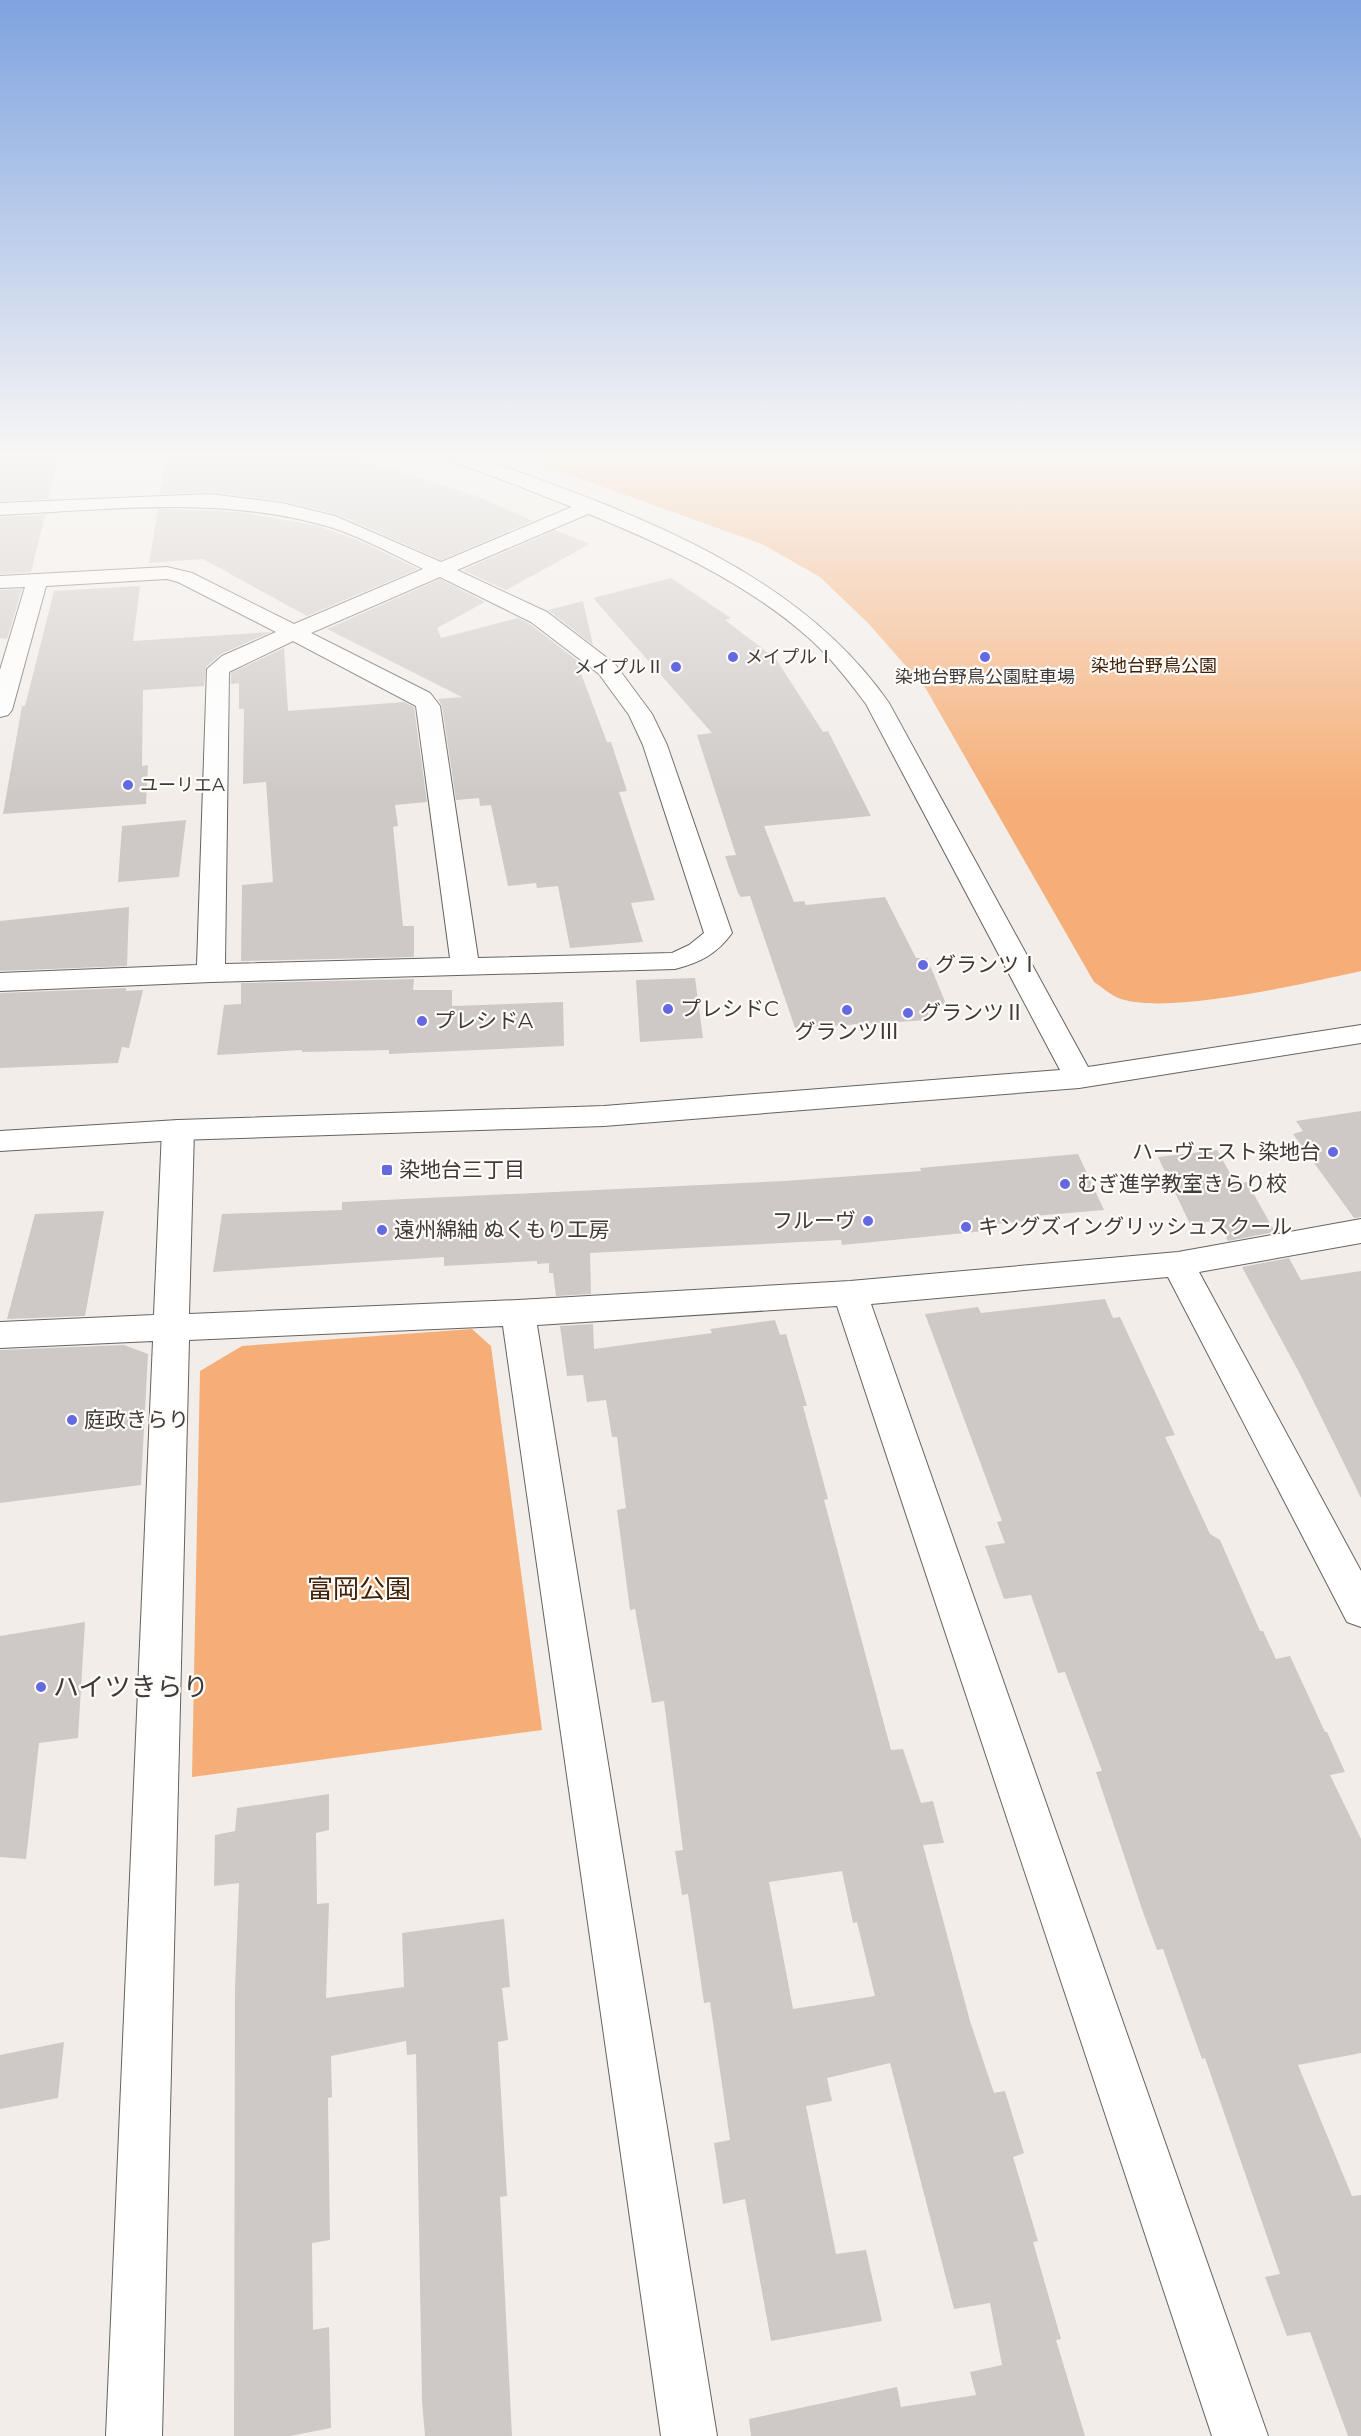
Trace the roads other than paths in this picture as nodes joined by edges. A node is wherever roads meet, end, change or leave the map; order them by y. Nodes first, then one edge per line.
1 (436, 572) edge
2 (447, 572) edge
3 (731, 572) edge
4 (37, 580) junction
5 (0, 582) edge
6 (294, 632) junction
7 (0, 710) edge
8 (465, 965) junction
9 (211, 973) junction
10 (0, 982) edge
11 (1361, 1034) edge
12 (1079, 1078) junction
13 (178, 1130) junction
14 (0, 1141) edge
15 (1361, 1230) edge
16 (1178, 1264) junction
17 (850, 1293) junction
18 (518, 1313) junction
19 (173, 1325) junction
20 (0, 1335) edge
21 (1361, 1610) edge
22 (134, 2436) edge
23 (689, 2436) edge
24 (1240, 2436) edge

1 - 6 street
2 - 8 street
3 - 12 street
4 - 5 street
4 - 6 street
4 - 7 street
6 - 8 street
6 - 9 street
8 - 9 street
9 - 10 street
11 - 12 street
12 - 13 street
13 - 14 street
13 - 19 street
15 - 16 street
16 - 17 street
16 - 21 street
17 - 18 street
17 - 24 street
18 - 19 street
18 - 23 street
19 - 20 street
19 - 22 street

